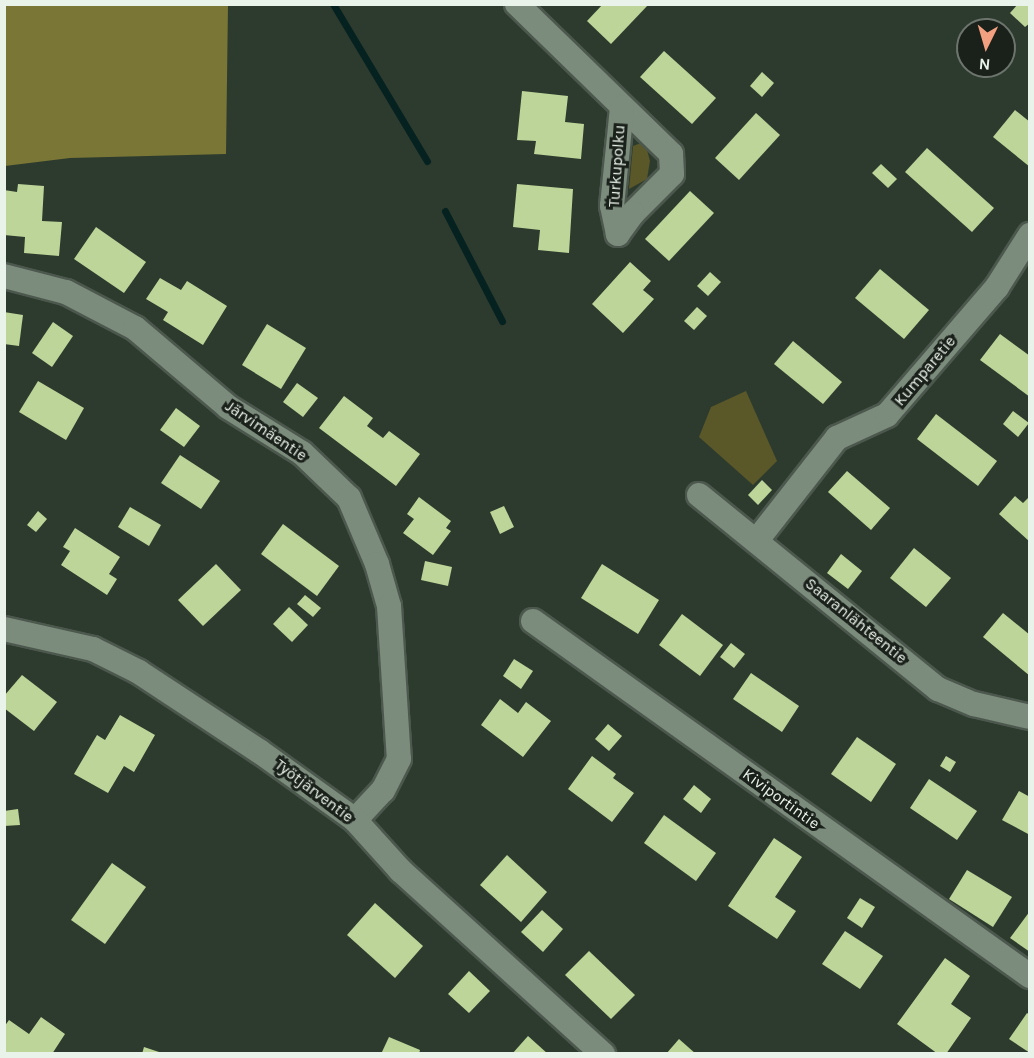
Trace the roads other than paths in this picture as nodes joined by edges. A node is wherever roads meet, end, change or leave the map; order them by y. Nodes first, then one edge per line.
1 (517, 4) edge
2 (622, 108) dead end
3 (1029, 235) edge
4 (4, 276) edge
5 (699, 495) dead end
6 (757, 540) junction
7 (533, 621) dead end
8 (4, 629) edge
9 (1029, 717) edge
10 (354, 820) junction
11 (1029, 976) edge
12 (603, 1053) edge

1 - 2 street, Turkupolku
3 - 6 street, Kumparetie
4 - 10 street, Järvimäentie
5 - 6 street, Saaranlähteentie
6 - 9 street, Saaranlähteentie
7 - 11 street, Kiviportintie
8 - 10 street, Työtjärventie
10 - 12 street, Työtjärventie

